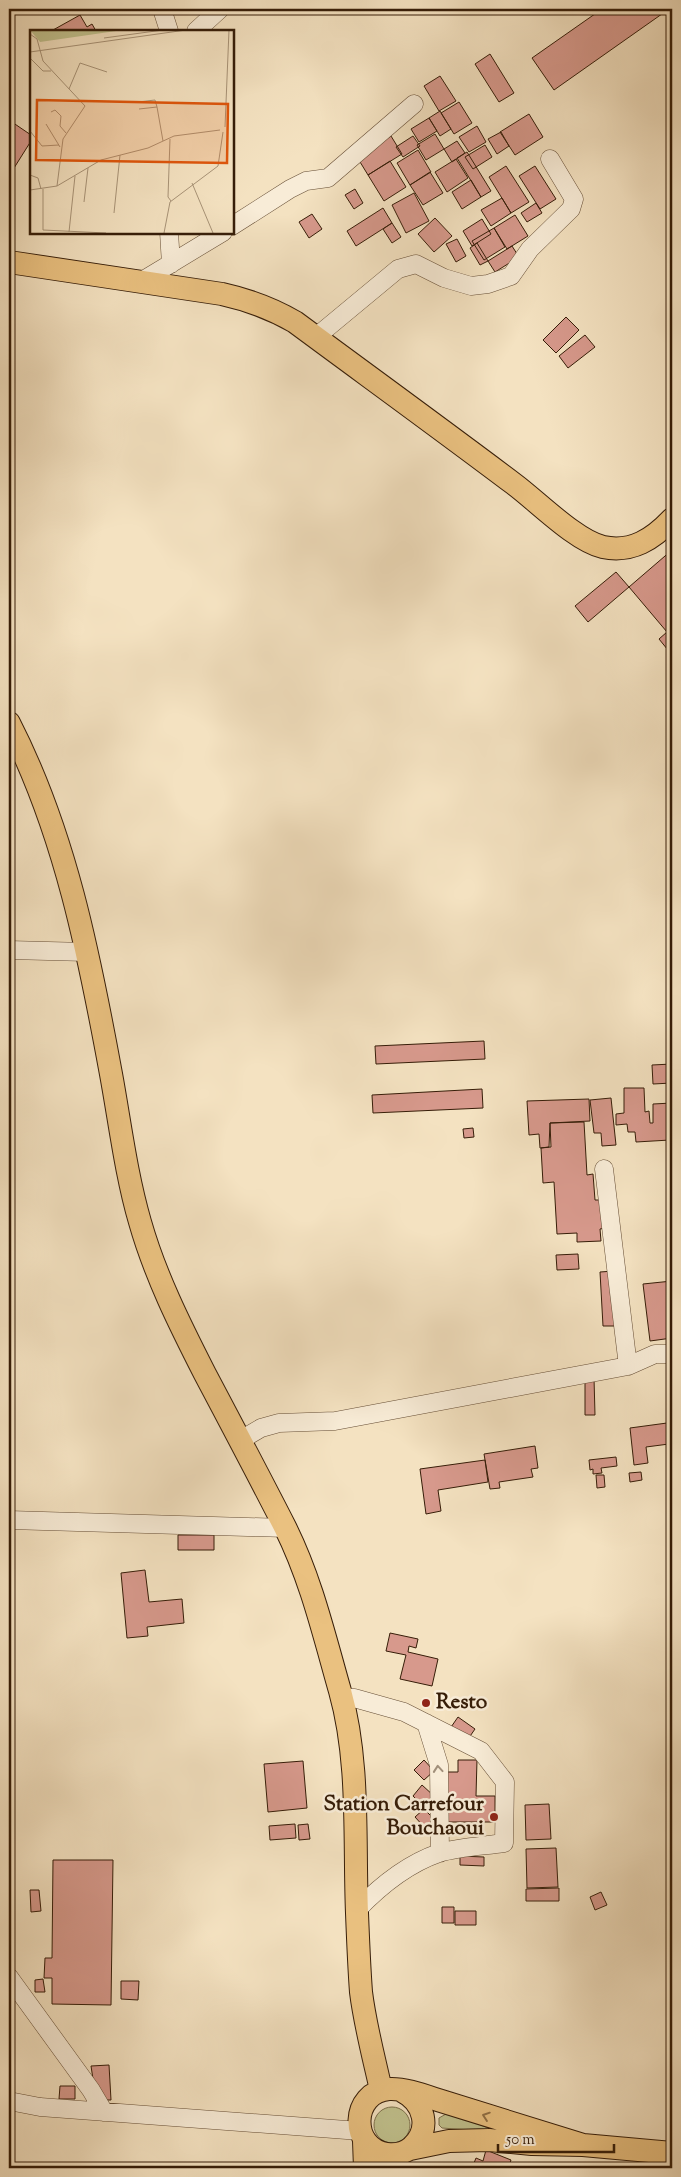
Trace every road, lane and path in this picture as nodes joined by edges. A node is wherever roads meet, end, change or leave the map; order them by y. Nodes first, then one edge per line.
1 (162, 9) edge
2 (220, 9) edge
3 (169, 30) edge
4 (197, 30) edge
5 (414, 104) dead end
6 (550, 159) dead end
7 (234, 225) edge
8 (169, 234) edge
9 (220, 234) edge
10 (9, 262) edge
11 (171, 264) junction
12 (142, 281) junction
13 (316, 337) junction
14 (672, 518) edge
15 (9, 723) edge
16 (9, 950) edge
17 (87, 952) junction
18 (604, 1169) dead end
19 (672, 1354) edge
20 (628, 1366) junction
21 (239, 1441) junction
22 (9, 1520) edge
23 (286, 1528) junction
24 (342, 1697) junction
25 (426, 1723) junction
26 (440, 1853) junction
27 (356, 1910) junction
28 (9, 1977) edge
29 (391, 2090) junction
30 (9, 2101) edge
31 (104, 2112) junction
32 (362, 2136) junction
33 (583, 2145) junction
34 (672, 2153) edge
35 (402, 2157) edge
36 (365, 2168) edge

1 - 3 street
2 - 4 street
5 - 7 street
6 - 13 street
8 - 11 street
9 - 11 street
10 - 12 main road
11 - 12 street
12 - 13 main road
13 - 14 main road
15 - 17 main road
16 - 17 street
17 - 21 main road
18 - 20 street
19 - 20 street
20 - 21 street
21 - 23 main road
22 - 23 street
23 - 24 main road
24 - 25 street
24 - 27 main road
26 -> 25 street
25 - 26 street
26 - 27 street
27 - 29 main road
28 - 31 street
29 - 32 main road
33 -> 29 main road
29 - 35 main road
30 - 31 street
31 - 32 street
32 - 35 main road
32 - 36 main road
33 - 34 main road
33 - 35 main road

